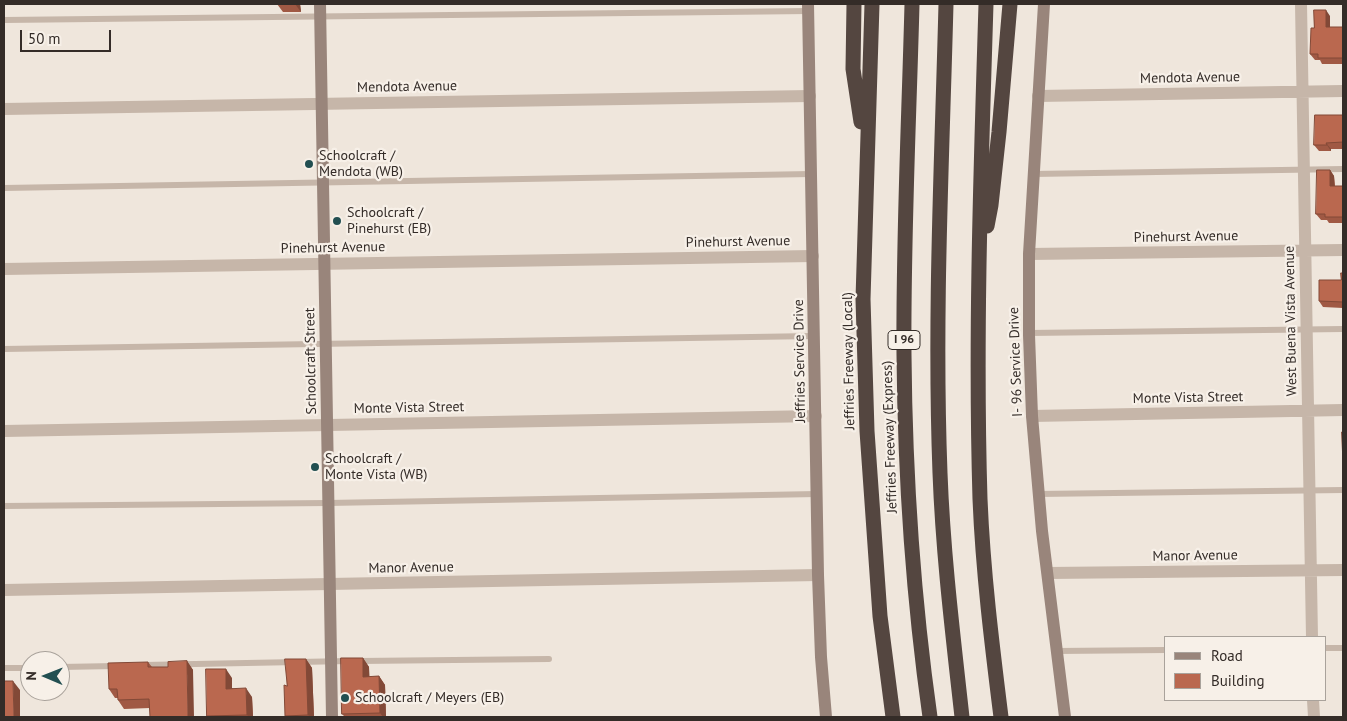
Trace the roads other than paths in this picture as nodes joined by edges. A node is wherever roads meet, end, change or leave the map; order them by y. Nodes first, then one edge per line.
1 (854, 4) edge
2 (872, 4) edge
3 (912, 4) edge
4 (946, 4) edge
5 (986, 4) edge
6 (1010, 4) edge
7 (1044, 4) edge
8 (1301, 4) edge
9 (808, 8) edge
10 (320, 10) edge
11 (4, 20) edge
12 (1302, 91) junction
13 (1343, 91) edge
14 (810, 96) junction
15 (1038, 96) junction
16 (321, 103) junction
17 (4, 109) edge
18 (866, 162) junction
19 (1343, 169) edge
20 (1304, 170) junction
21 (811, 174) junction
22 (1033, 174) junction
23 (323, 182) junction
24 (4, 188) edge
25 (1343, 250) edge
26 (1305, 251) junction
27 (1029, 254) junction
28 (813, 256) junction
29 (979, 262) junction
30 (324, 263) junction
31 (4, 268) edge
32 (1343, 329) edge
33 (1306, 330) junction
34 (1029, 333) junction
35 (814, 336) junction
36 (326, 343) junction
37 (4, 348) edge
38 (1308, 410) junction
39 (1343, 410) edge
40 (816, 416) junction
41 (1032, 416) junction
42 (327, 424) junction
43 (4, 430) edge
44 (1310, 490) junction
45 (1343, 490) edge
46 (817, 494) junction
47 (1038, 494) junction
48 (328, 503) junction
49 (4, 506) edge
50 (1343, 570) edge
51 (1311, 571) junction
52 (1048, 574) junction
53 (818, 576) junction
54 (330, 584) junction
55 (4, 590) edge
56 (1312, 636) edge
57 (1327, 648) edge
58 (1343, 648) edge
59 (1164, 650) edge
60 (1057, 651) junction
61 (549, 659) dead end
62 (331, 661) junction
63 (139, 665) edge
64 (119, 666) edge
65 (70, 667) edge
66 (4, 668) edge
67 (20, 668) edge
68 (1313, 701) edge
69 (332, 717) edge
70 (826, 717) edge
71 (893, 717) edge
72 (930, 717) edge
73 (962, 717) edge
74 (1001, 717) edge
75 (1065, 717) edge
76 (1314, 717) edge

1 - 18 highway
2 - 18 highway, Jeffries Freeway (Local)
3 - 72 highway, Jeffries Freeway (Express) / I 96
4 - 73 highway, I 96
5 - 29 highway
6 - 29 highway
7 - 15 street, I- 96 Service Drive
8 - 12 street, West Buena Vista Avenue
9 - 10 lane
9 - 14 street, Jeffries Service Drive
10 - 11 lane
10 - 16 street, Schoolcraft Street
12 - 13 street, Mendota Avenue
12 - 15 street, Mendota Avenue
12 - 20 street, West Buena Vista Avenue
14 - 16 street, Mendota Avenue
14 - 21 street, Jeffries Service Drive
15 - 22 street, I- 96 Service Drive
16 - 17 street, Mendota Avenue
16 - 23 street, Schoolcraft Street
18 - 71 highway, Jeffries Freeway (Local)
19 - 20 lane
20 - 22 lane
20 - 26 street, West Buena Vista Avenue
21 - 23 lane
21 - 28 street, Jeffries Service Drive
22 - 27 street, I- 96 Service Drive
23 - 24 lane
23 - 30 street, Schoolcraft Street
25 - 26 street, Pinehurst Avenue
26 - 27 street, Pinehurst Avenue
26 - 33 street, West Buena Vista Avenue
27 - 34 street, I- 96 Service Drive
28 - 30 street, Pinehurst Avenue
28 - 35 street, Jeffries Service Drive
29 - 74 highway
30 - 31 street, Pinehurst Avenue
30 - 36 street, Schoolcraft Street
32 - 33 lane
33 - 34 lane
33 - 38 street, West Buena Vista Avenue
34 - 41 street, I- 96 Service Drive
35 - 36 lane
35 - 40 street, Jeffries Service Drive
36 - 37 lane
36 - 42 street, Schoolcraft Street
38 - 39 street, Monte Vista Street
38 - 41 street, Monte Vista Street
38 - 44 street, West Buena Vista Avenue
40 - 42 street, Monte Vista Street
40 - 46 street, Jeffries Service Drive
41 - 47 street, I- 96 Service Drive
42 - 43 street, Monte Vista Street
42 - 48 street, Schoolcraft Street
44 - 45 lane
44 - 47 lane
44 - 51 street, West Buena Vista Avenue
46 - 48 lane
46 - 53 street, Jeffries Service Drive
47 - 52 street, I- 96 Service Drive
48 - 49 lane
48 - 54 street, Schoolcraft Street
50 - 51 street, Manor Avenue
51 - 52 street, Manor Avenue
51 - 56 street, West Buena Vista Avenue
52 - 60 street, I- 96 Service Drive
53 - 54 street, Manor Avenue
53 - 70 street, Jeffries Service Drive
54 - 55 street, Manor Avenue
54 - 62 street, Schoolcraft Street
57 - 58 lane
59 - 60 lane
60 - 75 street, I- 96 Service Drive
61 - 62 lane
62 - 63 lane
62 - 69 street, Schoolcraft Street
64 - 65 lane
66 - 67 lane
68 - 76 street

